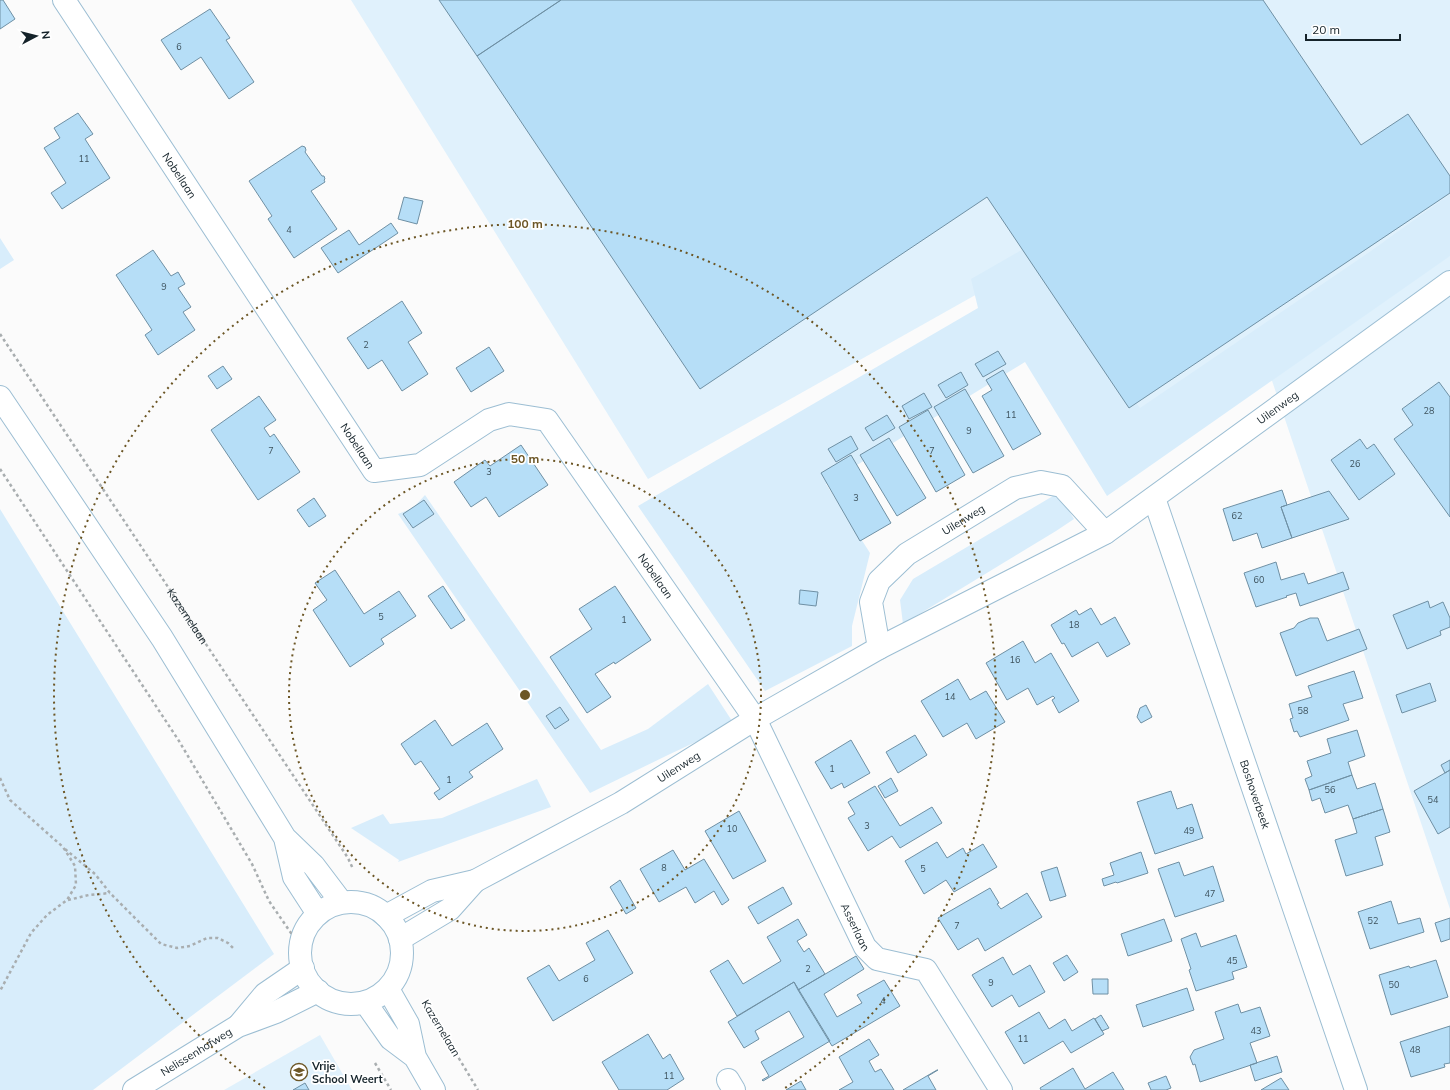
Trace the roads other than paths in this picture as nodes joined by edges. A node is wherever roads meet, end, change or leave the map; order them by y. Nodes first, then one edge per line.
1 (64, 0) edge
2 (1450, 282) edge
3 (0, 397) edge
4 (1154, 498) junction
5 (1105, 533) junction
6 (879, 648) junction
7 (755, 719) junction
8 (285, 838) junction
9 (475, 881) junction
10 (352, 903) junction
11 (318, 914) junction
12 (386, 916) junction
13 (400, 939) junction
14 (303, 968) junction
15 (388, 989) junction
16 (318, 991) junction
17 (365, 1002) junction
18 (238, 1026) junction
19 (415, 1057) junction
20 (134, 1090) edge
21 (434, 1090) edge
22 (1001, 1090) edge
23 (1356, 1090) edge

1 - 7 street, Nobellaan
2 - 4 street, Uilenweg
3 - 8 street
4 - 5 street, Uilenweg
4 - 23 street, Boshoverbeek
5 - 6 street, Uilenweg
5 - 6 street, Uilenweg
6 - 7 street, Uilenweg
7 - 9 street, Uilenweg
7 - 22 street, Asserlaan
8 - 10 street
8 - 11 street
9 - 12 street, Uilenweg
9 - 13 street, Uilenweg
10 - 11 street
10 - 12 street
11 - 14 street
12 - 13 street
13 - 15 street
14 - 16 street
14 - 18 street, Nelissenhofweg
15 - 17 street
15 - 19 street
16 - 17 street
16 - 18 street, Nelissenhofweg
17 - 19 street
18 - 20 street, Nelissenhofweg
19 - 21 street

